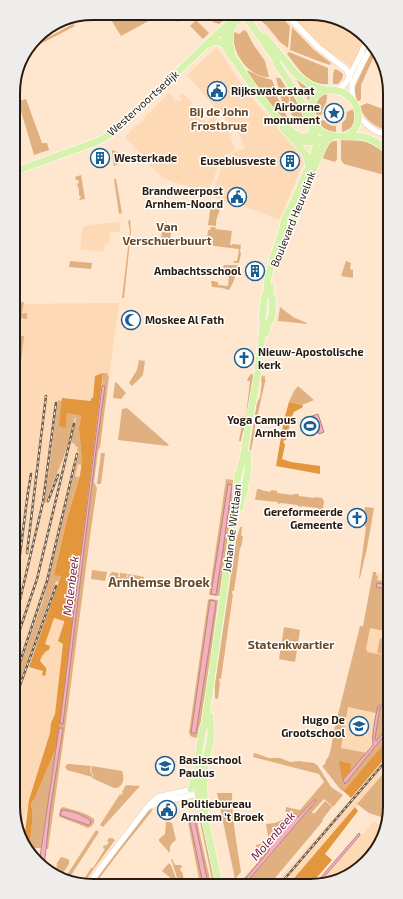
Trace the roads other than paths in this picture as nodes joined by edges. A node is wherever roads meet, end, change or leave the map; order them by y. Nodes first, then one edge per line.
1 (235, 20) edge
2 (237, 20) edge
3 (292, 20) edge
4 (249, 21) joint
5 (225, 34) junction
6 (213, 41) junction
7 (227, 45) junction
8 (366, 45) edge
9 (369, 50) edge
10 (326, 55) junction
11 (274, 57) junction
12 (357, 69) junction
13 (349, 78) junction
14 (325, 90) junction
15 (336, 90) junction
16 (353, 102) junction
17 (311, 112) junction
18 (358, 114) junction
19 (280, 120) junction
20 (310, 120) junction
21 (313, 130) junction
22 (383, 133) edge
23 (347, 136) junction
24 (332, 137) junction
25 (293, 138) junction
26 (316, 141) junction
27 (383, 147) edge
28 (309, 166) junction
29 (20, 170) edge
30 (20, 174) edge
31 (286, 216) junction
32 (294, 219) junction
33 (285, 228) junction
34 (264, 299) junction
35 (273, 301) junction
36 (266, 320) junction
37 (239, 471) junction
38 (247, 473) junction
39 (236, 487) junction
40 (245, 489) junction
41 (202, 737) junction
42 (210, 738) junction
43 (200, 747) junction
44 (209, 749) junction
45 (198, 791) junction
46 (146, 809) junction
47 (93, 879) edge
48 (218, 879) edge

1 - 5 main road
2 - 5 main road
3 - 10 street
4 - 11 main road
4 - 14 main road
5 - 6 main road, Westervoortsedijk
5 - 7 main road
5 - 29 main road, Westervoortsedijk
6 - 7 main road
6 - 30 main road, Westervoortsedijk
7 - 19 main road
8 - 12 street
9 - 12 street
10 - 12 street
10 - 13 street
11 - 17 main road
11 - 20 main road
12 - 13 street
12 - 16 street
13 - 15 street
14 - 15 main road
14 - 17 main road
15 - 16 main road
16 - 18 main road
17 - 20 main road, Boulevard Heuvelink
17 - 24 main road
18 - 22 street
18 - 23 main road
19 - 21 main road
19 - 25 main road
20 - 21 main road, Boulevard Heuvelink
21 - 26 main road, Boulevard Heuvelink
23 - 24 main road
23 - 27 main road
24 - 26 main road
24 - 32 main road, Boulevard Heuvelink
25 - 26 main road
25 - 28 main road
26 - 28 main road, Boulevard Heuvelink
28 - 31 main road, Boulevard Heuvelink
31 - 32 main road
31 - 33 main road, Boulevard Heuvelink
32 - 33 main road, Boulevard Heuvelink
33 - 34 main road, Boulevard Heuvelink
33 - 35 main road, Boulevard Heuvelink
34 - 35 main road
34 - 36 main road, Boulevard Heuvelink
35 - 36 main road, Boulevard Heuvelink
36 - 37 main road, Johan de Wittlaan
36 - 38 main road, Johan de Wittlaan
37 - 38 main road
37 - 39 main road, Johan de Wittlaan
38 - 40 main road, Johan de Wittlaan
39 - 40 main road
39 - 41 main road, Johan de Wittlaan
40 - 42 main road, Johan de Wittlaan
41 - 42 main road
41 - 43 main road, Johan de Wittlaan
42 - 44 main road, Johan de Wittlaan
43 - 44 main road
43 - 45 main road, Johan de Wittlaan
44 - 45 main road, Johan de Wittlaan
45 - 46 street
45 - 46 street
45 - 48 main road, Johan de Wittlaan
46 - 47 street

